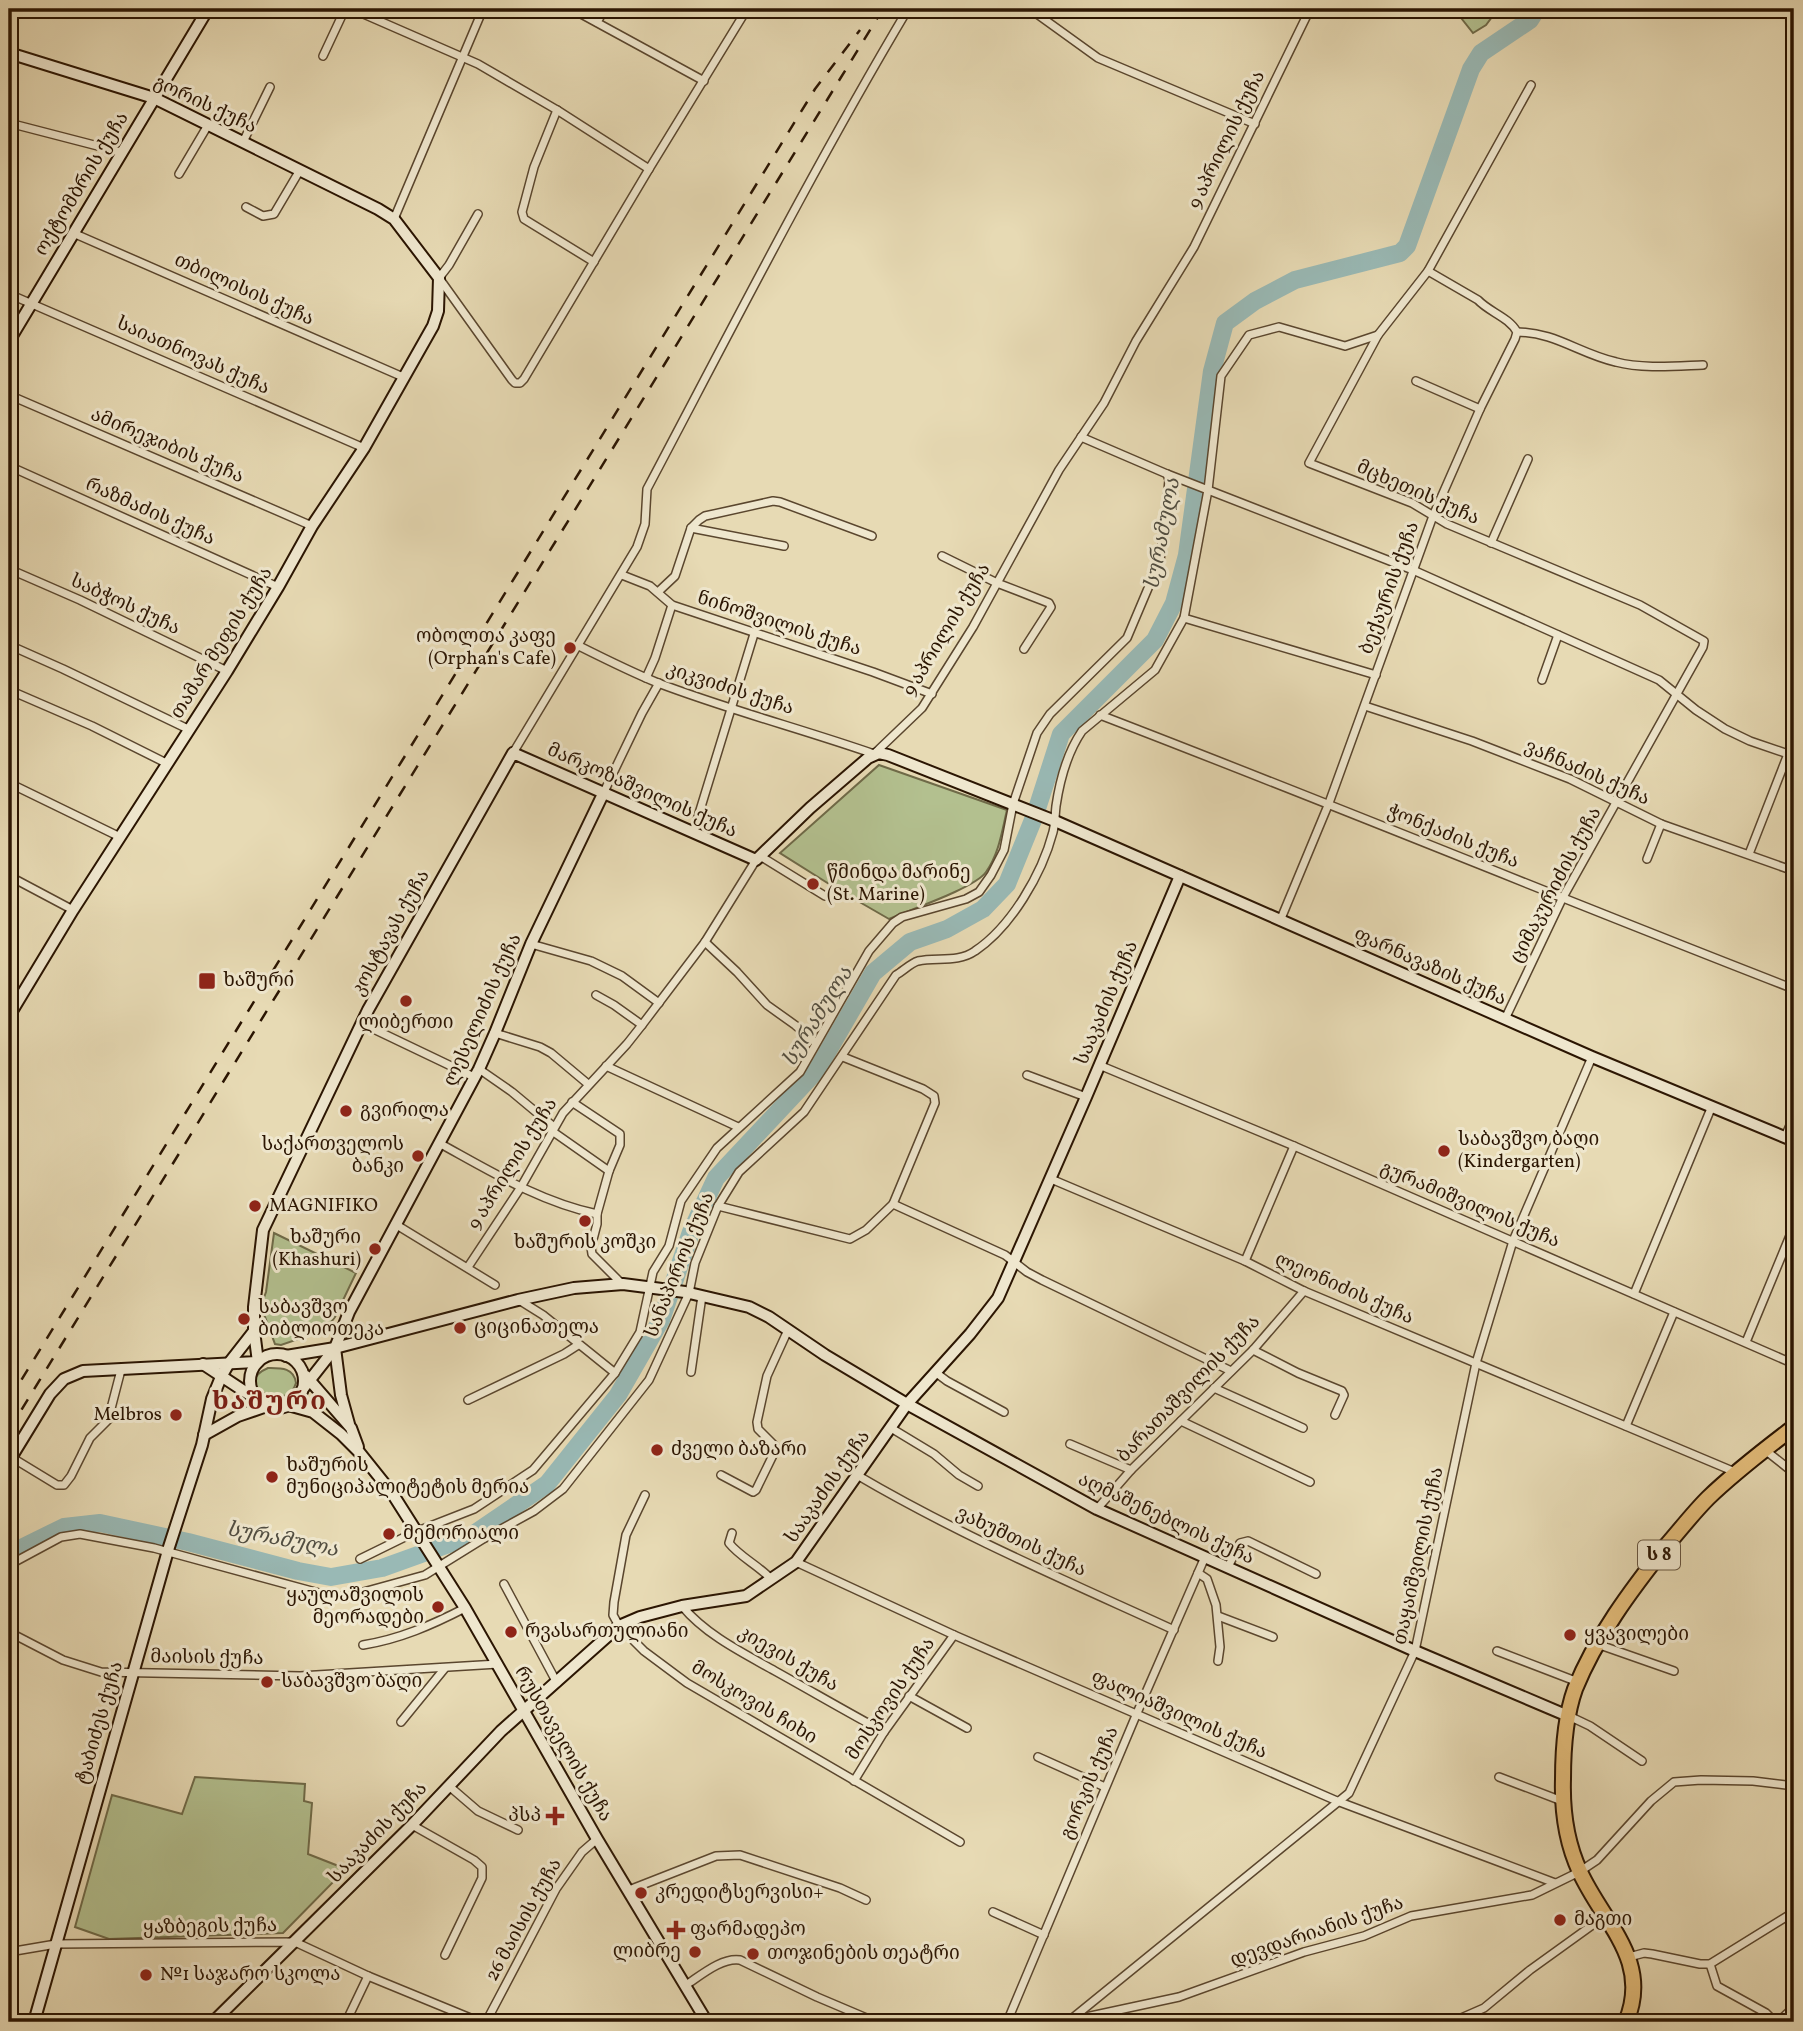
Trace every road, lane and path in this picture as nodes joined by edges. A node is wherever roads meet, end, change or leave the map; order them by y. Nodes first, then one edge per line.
1 (208, 9) edge
2 (345, 9) edge
3 (352, 9) edge
4 (483, 9) edge
5 (572, 9) edge
6 (605, 9) edge
7 (747, 9) edge
8 (908, 9) edge
9 (1030, 9) edge
10 (1310, 9) edge
11 (597, 22) junction
12 (9, 53) edge
13 (323, 56) dead end
14 (463, 59) junction
15 (704, 81) junction
16 (1531, 85) dead end
17 (270, 87) dead end
18 (154, 98) junction
19 (557, 110) junction
20 (9, 123) edge
21 (1255, 124) junction
22 (208, 125) junction
23 (243, 142) junction
24 (121, 152) junction
25 (649, 169) junction
26 (300, 170) junction
27 (179, 174) dead end
28 (246, 207) dead end
29 (478, 215) dead end
30 (394, 219) junction
31 (73, 233) junction
32 (594, 262) junction
33 (1428, 271) junction
34 (439, 278) junction
35 (9, 294) edge
36 (32, 302) junction
37 (1517, 332) junction
38 (1378, 335) junction
39 (9, 341) edge
40 (1703, 365) dead end
41 (403, 377) junction
42 (1416, 381) dead end
43 (9, 395) edge
44 (1480, 409) junction
45 (1081, 437) junction
46 (363, 448) junction
47 (1528, 459) dead end
48 (9, 466) edge
49 (1170, 475) junction
50 (1208, 490) junction
51 (1433, 516) junction
52 (312, 526) junction
53 (691, 528) junction
54 (872, 536) dead end
55 (1491, 543) junction
56 (784, 546) dead end
57 (942, 556) dead end
58 (9, 569) edge
59 (1413, 570) junction
60 (622, 575) junction
61 (997, 583) junction
62 (278, 587) junction
63 (658, 592) junction
64 (672, 605) junction
65 (1184, 618) junction
66 (754, 634) junction
67 (1558, 635) junction
68 (9, 645) edge
69 (579, 646) junction
70 (1024, 649) dead end
71 (227, 671) junction
72 (1376, 675) junction
73 (646, 678) junction
74 (1542, 680) dead end
75 (659, 683) junction
76 (9, 690) edge
77 (932, 694) junction
78 (1677, 694) junction
79 (1365, 706) junction
80 (732, 709) junction
81 (1100, 715) junction
82 (190, 730) junction
83 (513, 753) junction
84 (874, 754) junction
85 (1791, 755) edge
86 (168, 764) junction
87 (9, 783) edge
88 (603, 794) junction
89 (1618, 801) junction
90 (1329, 803) junction
91 (1018, 806) junction
92 (1054, 821) junction
93 (1661, 824) junction
94 (693, 833) junction
95 (120, 837) junction
96 (1749, 854) junction
97 (758, 858) junction
98 (1647, 859) dead end
99 (1794, 871) edge
100 (9, 876) edge
101 (1180, 876) junction
102 (825, 896) dead end
103 (1562, 899) junction
104 (73, 911) junction
105 (1280, 921) junction
106 (705, 942) junction
107 (531, 944) junction
108 (1794, 989) edge
109 (596, 995) dead end
110 (659, 1003) junction
111 (9, 1016) edge
112 (1505, 1019) junction
113 (361, 1023) junction
114 (642, 1025) junction
115 (495, 1033) junction
116 (815, 1042) junction
117 (842, 1057) junction
118 (1592, 1057) junction
119 (1099, 1065) junction
120 (606, 1066) junction
121 (477, 1073) junction
122 (1027, 1075) dead end
123 (588, 1084) junction
124 (1086, 1097) junction
125 (572, 1102) junction
126 (1712, 1106) junction
127 (1794, 1116) edge
128 (738, 1127) junction
129 (553, 1129) junction
130 (1790, 1139) edge
131 (439, 1143) junction
132 (1294, 1146) junction
133 (609, 1171) junction
134 (1051, 1179) junction
135 (521, 1187) junction
136 (893, 1204) junction
137 (718, 1206) junction
138 (597, 1214) junction
139 (395, 1224) junction
140 (1794, 1226) edge
141 (1513, 1241) junction
142 (1245, 1261) junction
143 (1015, 1262) junction
144 (468, 1267) junction
145 (623, 1284) junction
146 (495, 1285) dead end
147 (652, 1289) junction
148 (1304, 1291) junction
149 (687, 1292) junction
150 (1633, 1294) junction
151 (702, 1296) junction
152 (518, 1300) junction
153 (1674, 1312) junction
154 (788, 1330) junction
155 (254, 1331) junction
156 (1746, 1342) junction
157 (578, 1345) junction
158 (335, 1348) junction
159 (1253, 1350) junction
160 (286, 1356) junction
161 (258, 1362) junction
162 (229, 1363) junction
163 (1476, 1363) junction
164 (203, 1364) junction
165 (1794, 1364) edge
166 (301, 1369) junction
167 (121, 1370) junction
168 (1231, 1371) junction
169 (691, 1372) dead end
170 (935, 1372) junction
171 (615, 1373) junction
172 (221, 1377) junction
173 (310, 1380) junction
174 (1214, 1388) junction
175 (302, 1390) junction
176 (257, 1399) junction
177 (468, 1399) dead end
178 (908, 1404) junction
179 (288, 1405) junction
180 (267, 1406) junction
181 (1004, 1412) dead end
182 (1335, 1415) dead end
183 (1181, 1421) junction
184 (1626, 1426) junction
185 (1794, 1427) edge
186 (351, 1428) junction
187 (891, 1428) junction
188 (1303, 1429) dead end
189 (204, 1435) junction
190 (1070, 1444) dead end
191 (1765, 1450) junction
192 (360, 1453) junction
193 (10, 1459) edge
194 (1131, 1470) junction
195 (1736, 1473) junction
196 (1794, 1474) edge
197 (721, 1475) dead end
198 (857, 1475) junction
199 (1311, 1482) dead end
200 (978, 1486) dead end
201 (645, 1495) dead end
202 (1097, 1509) junction
203 (732, 1533) dead end
204 (417, 1534) junction
205 (168, 1549) junction
206 (1205, 1557) junction
207 (360, 1559) dead end
208 (796, 1562) junction
209 (9, 1565) edge
210 (438, 1567) junction
211 (1228, 1567) junction
212 (1198, 1573) junction
213 (1316, 1574) dead end
214 (771, 1579) junction
215 (504, 1584) dead end
216 (681, 1606) junction
217 (465, 1608) junction
218 (1218, 1616) junction
219 (619, 1626) junction
220 (1174, 1630) junction
221 (9, 1632) edge
222 (954, 1634) junction
223 (1273, 1637) dead end
224 (1597, 1644) junction
225 (363, 1645) dead end
226 (1415, 1651) junction
227 (1497, 1651) dead end
228 (1218, 1661) dead end
229 (498, 1664) junction
230 (445, 1668) junction
231 (1674, 1671) dead end
232 (132, 1672) junction
233 (557, 1682) junction
234 (1578, 1683) junction
235 (909, 1696) junction
236 (524, 1711) junction
237 (1136, 1713) junction
238 (1568, 1716) junction
239 (401, 1722) dead end
240 (967, 1728) dead end
241 (884, 1732) junction
242 (1038, 1756) dead end
243 (1643, 1761) dead end
244 (1499, 1777) dead end
245 (854, 1781) junction
246 (449, 1786) junction
247 (1105, 1787) junction
248 (1794, 1787) edge
249 (1337, 1801) junction
250 (1563, 1801) junction
251 (412, 1825) junction
252 (518, 1830) dead end
253 (597, 1839) junction
254 (960, 1842) dead end
255 (1579, 1872) junction
256 (1555, 1883) junction
257 (629, 1890) junction
258 (866, 1900) dead end
259 (993, 1912) dead end
260 (1794, 1912) edge
261 (1605, 1916) junction
262 (1044, 1935) junction
263 (295, 1942) junction
264 (56, 1944) junction
265 (9, 1952) edge
266 (445, 1955) dead end
267 (1629, 1957) junction
268 (1710, 1964) junction
269 (368, 1976) junction
270 (686, 1985) junction
271 (1794, 2007) edge
272 (34, 2022) edge
273 (213, 2022) edge
274 (346, 2022) edge
275 (480, 2022) edge
276 (486, 2022) edge
277 (708, 2022) edge
278 (876, 2022) edge
279 (1007, 2022) edge
280 (1067, 2022) edge
281 (1452, 2022) edge
282 (1626, 2022) edge
283 (1776, 2022) edge

1 - 18 street, ოქტომბრის ქუჩა
2 - 13 street
3 - 14 street
4 - 14 street
5 - 11 street
6 - 11 street
7 - 15 street
8 - 60 street, კოსტავას ქუჩა
9 - 21 street
10 - 21 street, 9 აპრილის ქუჩა
11 - 15 street
12 - 18 street, გორის ქუჩა
14 - 19 street
14 - 30 street
15 - 25 street
16 - 33 street, მცხეთის ქუჩა
17 - 23 street
18 - 22 street, გორის ქუჩა
18 - 24 street, ოქტომბრის ქუჩა
19 - 25 street
19 - 32 street
20 - 24 street
21 - 45 street, 9 აპრილის ქუჩა
22 - 23 street, გორის ქუჩა
22 - 27 street
23 - 26 street, გორის ქუჩა
24 - 31 street, ოქტომბრის ქუჩა
25 - 32 street
26 - 28 street
26 - 30 street, გორის ქუჩა
29 - 34 street
30 - 34 street
31 - 36 street, ოქტომბრის ქუჩა
31 - 41 street, თბილისის ქუჩა
32 - 34 street
33 - 37 street
33 - 38 street, მცხეთის ქუჩა
34 - 41 street, თამარ მეფის ქუჩა
35 - 36 street, საიათნოვას ქუჩა
36 - 39 street, ოქტომბრის ქუჩა
36 - 46 street, საიათნოვას ქუჩა
37 - 40 street
37 - 44 street, ბექაურის ქუჩა
38 - 50 street, სანაპიროს ქუჩა
38 - 51 street, მცხეთის ქუჩა
41 - 46 street, თამარ მეფის ქუჩა
42 - 44 street
43 - 52 street, ამირეჯიბის ქუჩა
44 - 51 street, ბექაურის ქუჩა
45 - 49 street
45 - 61 street, 9 აპრილის ქუჩა
46 - 52 street, თამარ მეფის ქუჩა
47 - 55 street
48 - 62 street, რაზმაძის ქუჩა
49 - 50 street
49 - 91 street
50 - 59 street
50 - 65 street, სანაპიროს ქუჩა
51 - 55 street, მცხეთის ქუჩა
51 - 59 street, ბექაურის ქუჩა
52 - 62 street, თამარ მეფის ქუჩა
53 - 54 street
53 - 56 street
53 - 63 street
55 - 78 street, მცხეთის ქუჩა
57 - 61 street
58 - 71 street, საბჭოს ქუჩა
59 - 67 street
59 - 72 street, ბექაურის ქუჩა
60 - 63 street, ნინოშვილის ქუჩა
60 - 69 street, კოსტავას ქუჩა
61 - 70 street
61 - 77 street, 9 აპრილის ქუჩა
62 - 71 street, თამარ მეფის ქუჩა
63 - 64 street, ნინოშვილის ქუჩა
64 - 66 street, ნინოშვილის ქუჩა
64 - 73 street
65 - 72 street
65 - 81 street, სანაპიროს ქუჩა
66 - 77 street, ნინოშვილის ქუჩა
66 - 80 street
67 - 74 street
67 - 78 street
68 - 82 street
69 - 73 street, კიკვიძის ქუჩა
69 - 83 street, კოსტავას ქუჩა
71 - 82 street, თამარ მეფის ქუჩა
72 - 79 street, ბექაურის ქუჩა
73 - 75 street, კიკვიძის ქუჩა
75 - 80 street, კიკვიძის ქუჩა
75 - 88 street, ლესელიძის ქუჩა
76 - 86 street
77 - 84 street, 9 აპრილის ქუჩა
78 - 85 street
78 - 89 street, ციმაკურიძის ქუჩა
79 - 89 street, ვაჩნაძის ქუჩა
79 - 90 street, ბექაურის ქუჩა
80 - 84 street, კიკვიძის ქუჩა
80 - 94 street
81 - 90 street, ჭონქაძის ქუჩა
81 - 92 street, სანაპიროს ქუჩა
82 - 86 street, თამარ მეფის ქუჩა
83 - 88 street, მარკოზაშვილის ქუჩა
83 - 113 street, კოსტავას ქუჩა
84 - 91 street
84 - 97 street, 9 აპრილის ქუჩა
85 - 96 street
86 - 95 street, თამარ მეფის ქუჩა
87 - 95 street
88 - 94 street, მარკოზაშვილის ქუჩა
88 - 107 street, ლესელიძის ქუჩა
89 - 93 street, ვაჩნაძის ქუჩა
89 - 103 street, ციმაკურიძის ქუჩა
90 - 103 street, ჭონქაძის ქუჩა
90 - 105 street, ბექაურის ქუჩა
91 - 92 street, ფარნავაზის ქუჩა
91 - 116 street
92 - 101 street, ფარნავაზის ქუჩა
92 - 117 street, სანაპიროს ქუჩა
93 - 96 street, ვაჩნაძის ქუჩა
93 - 98 street
94 - 97 street, მარკოზაშვილის ქუჩა
95 - 104 street, თამარ მეფის ქუჩა
96 - 99 street, ვაჩნაძის ქუჩა
97 - 102 street
97 - 106 street, 9 აპრილის ქუჩა
100 - 104 street
101 - 105 street, ფარნავაზის ქუჩა
101 - 119 street, სააკაძის ქუჩა
103 - 108 street, ჭონქაძის ქუჩა
103 - 112 street, ციმაკურიძის ქუჩა
104 - 111 street, თამარ მეფის ქუჩა
105 - 112 street, ფარნავაზის ქუჩა
106 - 110 street, 9 აპრილის ქუჩა
106 - 116 street
107 - 110 street
107 - 115 street, ლესელიძის ქუჩა
109 - 114 street
110 - 114 street, 9 აპრილის ქუჩა
112 - 118 street, ფარნავაზის ქუჩა
113 - 121 street
113 - 155 street, კოსტავას ქუჩა
114 - 120 street, 9 აპრილის ქუჩა
115 - 121 street, ლესელიძის ქუჩა
115 - 123 street
116 - 128 street
117 - 136 street
117 - 137 street, სანაპიროს ქუჩა
118 - 126 street, ფარნავაზის ქუჩა
118 - 141 street, თაყაიშვილის ქუჩა
119 - 124 street, სააკაძის ქუჩა
119 - 132 street, გურამიშვილის ქუჩა
120 - 123 street, 9 აპრილის ქუჩა
120 - 128 street
121 - 129 street
121 - 131 street, ლესელიძის ქუჩა
122 - 124 street
123 - 125 street, 9 აპრილის ქუჩა
124 - 134 street, სააკაძის ქუჩა
125 - 129 street, 9 აპრილის ქუჩა
125 - 133 street
126 - 130 street, ფარნავაზის ქუჩა
126 - 150 street
127 - 130 street
128 - 147 street
129 - 133 street
129 - 135 street, 9 აპრილის ქუჩა
131 - 135 street
131 - 139 street, ლესელიძის ქუჩა
132 - 141 street, გურამიშვილის ქუჩა
132 - 142 street
133 - 138 street
134 - 142 street, ლეონიძის ქუჩა
134 - 143 street, სააკაძის ქუჩა
135 - 138 street
135 - 144 street, 9 აპრილის ქუჩა
136 - 137 street
136 - 143 street
137 - 149 street, სანაპიროს ქუჩა
138 - 145 street
139 - 144 street
139 - 158 street, ლესელიძის ქუჩა
140 - 156 street
141 - 150 street, გურამიშვილის ქუჩა
141 - 163 street, თაყაიშვილის ქუჩა
142 - 148 street, ლეონიძის ქუჩა
143 - 168 street
143 - 170 street, სააკაძის ქუჩა
144 - 146 street
145 - 147 street
145 - 152 street
147 - 149 street, აღმაშენებლის ქუჩა
147 - 171 street
148 - 159 street, ბარათაშვილის ქუჩა
148 - 163 street, ლეონიძის ქუჩა
149 - 151 street, აღმაშენებლის ქუჩა
149 - 210 street, სანაპიროს ქუჩა
150 - 153 street, გურამიშვილის ქუჩა
151 - 154 street, აღმაშენებლის ქუჩა
151 - 169 street
152 - 157 street
152 - 158 street
153 - 156 street, გურამიშვილის ქუჩა
153 - 184 street
154 - 178 street, აღმაშენებლის ქუჩა
154 - 197 street
155 - 161 street, კოსტავას ქუჩა
155 - 162 street
156 - 165 street, გურამიშვილის ქუჩა
157 - 171 street
157 - 177 street
158 - 160 street
158 - 173 street
158 - 186 street
159 - 168 street, ბარათაშვილის ქუჩა
159 - 182 street
160 - 161 street
160 - 166 street
161 - 162 street
161 - 176 street
162 - 164 street
162 - 172 street, ტაბიძეს ქუჩა
163 - 184 street, ლეონიძის ქუჩა
163 - 226 street, თაყაიშვილის ქუჩა
164 - 167 street
164 - 172 street
166 - 173 street, რუსთაველის ქუჩა
166 - 175 street
167 - 193 street
167 - 193 street
168 - 174 street, ბარათაშვილის ქუჩა
170 - 178 street, სააკაძის ქუჩა
170 - 181 street
171 - 204 street
172 - 176 street
172 - 189 street, ტაბიძეს ქუჩა
173 - 175 street
173 - 186 street, რუსთაველის ქუჩა
174 - 183 street, ბარათაშვილის ქუჩა
174 - 188 street
175 - 179 street
176 - 180 street
178 - 187 street, სააკაძის ქუჩა
178 - 202 street, აღმაშენებლის ქუჩა
179 - 180 street
179 - 192 street, რუსთაველის ქუჩა
180 - 189 street
183 - 194 street, ბარათაშვილის ქუჩა
183 - 199 street
184 - 195 street, ლეონიძის ქუჩა
185 - 191 highway, ს 8
186 - 192 street, რუსთაველის ქუჩა
187 - 198 street, სააკაძის ქუჩა
187 - 200 street
189 - 205 street, ტაბიძეს ქუჩა
190 - 194 street
191 - 195 highway, ს 8
191 - 196 street
192 - 204 street, რუსთაველის ქუჩა
194 - 202 street, ბარათაშვილის ქუჩა
195 - 224 highway, ს 8
198 - 208 street, სააკაძის ქუჩა
198 - 220 street, ვახუშთის ქუჩა
201 - 219 street
202 - 206 street, აღმაშენებლის ქუჩა
203 - 214 street
204 - 207 street
204 - 210 street, რუსთაველის ქუჩა
205 - 209 street, სანაპიროს ქუჩა
205 - 210 street, სანაპიროს ქუჩა
205 - 232 street, ტაბიძეს ქუჩა
206 - 211 street, აღმაშენებლის ქუჩა
206 - 212 street, გორკის ქუჩა
208 - 214 street, სააკაძის ქუჩა
208 - 222 street, ფალიაშვილის ქუჩა
210 - 217 street, რუსთაველის ქუჩა
211 - 213 street
211 - 226 street, აღმაშენებლის ქუჩა
212 - 218 street
212 - 220 street, გორკის ქუჩა
214 - 216 street, სააკაძის ქუჩა
215 - 233 street
216 - 219 street, სააკაძის ქუჩა
216 - 241 street, კიევის ქუჩა
217 - 225 street
217 - 229 street, რუსთაველის ქუჩა
218 - 223 street
218 - 228 street
219 - 233 street, სააკაძის ქუჩა
219 - 245 street, მოსკოვის ჩიხი
220 - 237 street, გორკის ქუჩა
221 - 232 street, მაისის ქუჩა
222 - 235 street, მოსკოვის ქუჩა
222 - 237 street, ფალიაშვილის ქუჩა
224 - 231 street
224 - 234 highway, ს 8
226 - 238 street, აღმაშენებლის ქუჩა
226 - 249 street, თაყაიშვილის ქუჩა
227 - 234 street
229 - 230 street, მაისის ქუჩა
229 - 236 street, რუსთაველის ქუჩა
230 - 232 street, მაისის ქუჩა
230 - 239 street
232 - 264 street, ტაბიძეს ქუჩა
233 - 236 street, სააკაძის ქუჩა
234 - 238 highway, ს 8
235 - 240 street
235 - 241 street, მოსკოვის ქუჩა
236 - 246 street, სააკაძის ქუჩა
236 - 253 street, რუსთაველის ქუჩა
237 - 247 street, გორკის ქუჩა
237 - 249 street, ფალიაშვილის ქუჩა
238 - 243 street, აღმაშენებლის ქუჩა
238 - 250 highway, ს 8
241 - 245 street, მოსკოვის ქუჩა
242 - 247 street
244 - 250 street
245 - 254 street, მოსკოვის ჩიხი
246 - 251 street, სააკაძის ქუჩა
246 - 252 street
247 - 262 street, გორკის ქუჩა
248 - 255 street, დევდარიანის ქუჩა
249 - 256 street, ფალიაშვილის ქუჩა
249 - 280 street, თაყაიშვილის ქუჩა
250 - 255 highway, ს 8
251 - 263 street, სააკაძის ქუჩა
251 - 266 street
253 - 257 street, რუსთაველის ქუჩა
253 - 276 street, 26 მაისის ქუჩა
255 - 256 street, დევდარიანის ქუჩა
255 - 261 highway, ს 8
256 - 280 street, დევდარიანის ქუჩა
257 - 258 street
257 - 270 street, რუსთაველის ქუჩა
259 - 262 street
260 - 268 street
261 - 267 highway, ს 8
261 - 281 street
262 - 279 street, გორკის ქუჩა
263 - 264 street, ყაზბეგის ქუჩა
263 - 269 street, ყაზბეგის ქუჩა
263 - 273 street, სააკაძის ქუჩა
264 - 265 street, ყაზბეგის ქუჩა
264 - 272 street, ტაბიძეს ქუჩა
267 - 268 street
267 - 282 highway, ს 8
268 - 283 street
269 - 274 street
269 - 275 street, ყაზბეგის ქუჩა
270 - 277 street, რუსთაველის ქუჩა
270 - 278 street
271 - 283 street

